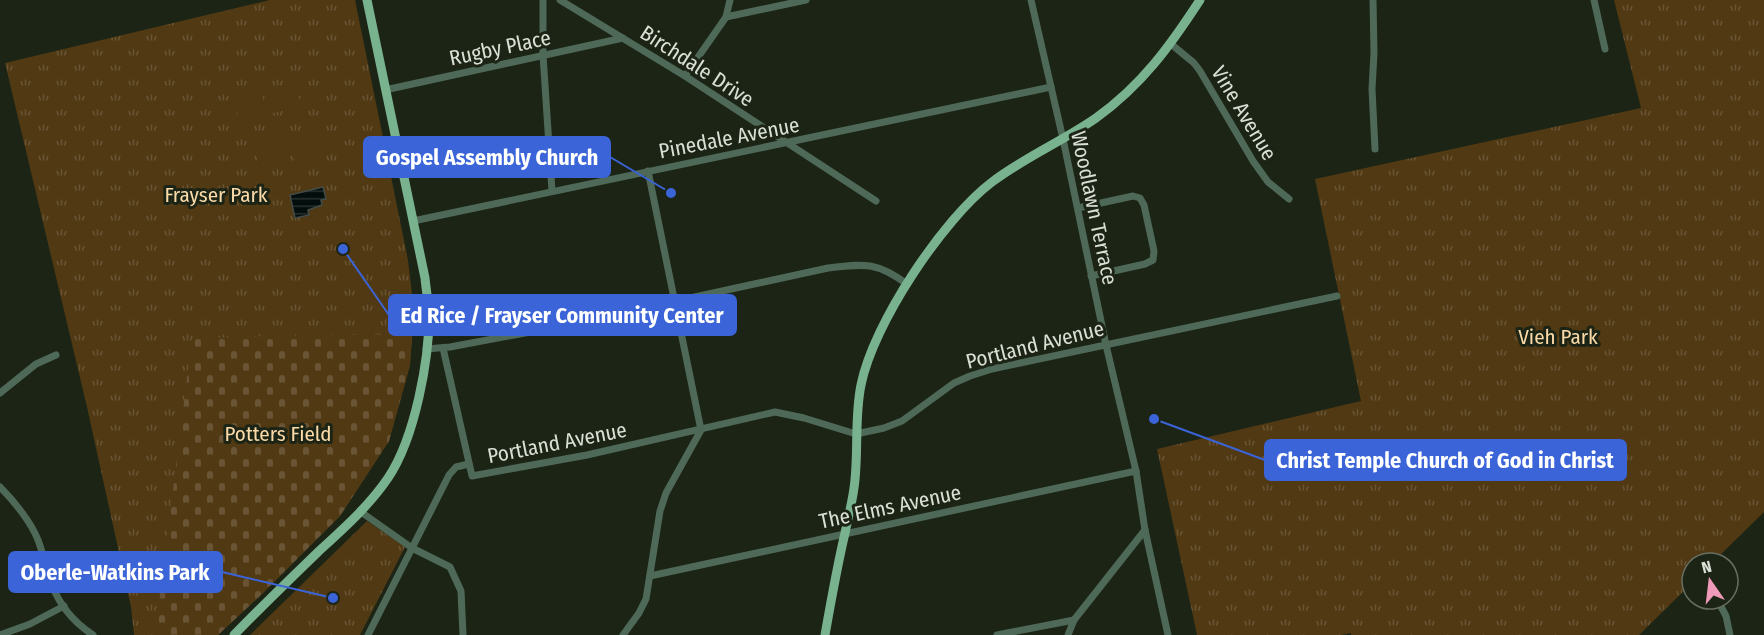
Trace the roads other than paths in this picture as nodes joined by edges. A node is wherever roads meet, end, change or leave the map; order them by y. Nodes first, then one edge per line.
1 (367, 0) edge
2 (543, 0) edge
3 (560, 0) edge
4 (730, 0) edge
5 (806, 0) edge
6 (1031, 0) edge
7 (1200, 0) edge
8 (1373, 0) edge
9 (1594, 0) edge
10 (726, 16) junction
11 (623, 38) junction
12 (1171, 44) junction
13 (1605, 49) dead end
14 (543, 55) junction
15 (685, 76) junction
16 (1051, 87) junction
17 (385, 90) junction
18 (1063, 140) junction
19 (787, 144) junction
20 (1375, 148) dead end
21 (648, 171) junction
22 (552, 191) junction
23 (1289, 199) dead end
24 (876, 201) dead end
25 (1078, 208) junction
26 (413, 220) junction
27 (1091, 276) junction
28 (907, 284) junction
29 (1337, 296) dead end
30 (674, 302) junction
31 (1106, 345) junction
32 (443, 348) junction
33 (426, 349) junction
34 (56, 355) dead end
35 (0, 393) edge
36 (701, 430) junction
37 (856, 434) junction
38 (469, 464) junction
39 (1136, 471) junction
40 (0, 487) edge
41 (361, 512) junction
42 (1145, 530) junction
43 (844, 533) junction
44 (412, 548) junction
45 (650, 576) junction
46 (64, 606) junction
47 (1723, 611) edge
48 (1074, 620) junction
49 (0, 635) edge
50 (93, 635) edge
51 (234, 635) edge
52 (368, 635) edge
53 (463, 635) edge
54 (623, 635) edge
55 (825, 635) edge
56 (997, 635) edge
57 (1068, 635) edge
58 (1168, 635) edge
59 (1730, 635) edge

1 - 17 main road
2 - 14 street
3 - 11 street, Birchdale Drive
4 - 10 street
5 - 10 street
6 - 16 street, Woodlawn Terrace
7 - 12 main road
8 - 20 street
9 - 13 street
10 - 15 street
11 - 14 street, Rugby Place
11 - 15 street, Birchdale Drive
12 - 18 main road
12 - 23 street, Vine Avenue
14 - 17 street, Rugby Place
14 - 22 street
15 - 19 street, Birchdale Drive
16 - 18 street, Woodlawn Terrace
16 - 19 street, Pinedale Avenue
17 - 26 main road
18 - 25 street, Woodlawn Terrace
18 - 28 main road
19 - 21 street, Pinedale Avenue
19 - 24 street, Birchdale Drive
21 - 22 street, Pinedale Avenue
21 - 30 street
22 - 26 street, Pinedale Avenue
25 - 27 street, Woodlawn Terrace
25 - 27 street
26 - 33 main road
27 - 31 street, Woodlawn Terrace
28 - 30 street
28 - 37 main road
29 - 31 street, Portland Avenue
30 - 32 street
30 - 36 street
31 - 37 street, Portland Avenue
31 - 39 street, Woodlawn Terrace
32 - 33 street
32 - 38 street
33 - 41 main road
34 - 35 street
36 - 37 street, Portland Avenue
36 - 38 street, Portland Avenue
36 - 45 street
37 - 43 main road
38 - 44 street
39 - 42 street, Woodlawn Terrace
39 - 43 street, The Elms Avenue
40 - 46 street
41 - 44 street
41 - 51 main road
42 - 48 street
42 - 58 street, Woodlawn Terrace
43 - 45 street, The Elms Avenue
43 - 55 main road
44 - 52 street
44 - 53 street
45 - 54 street
46 - 49 street
46 - 50 street
47 - 59 street
48 - 56 street
48 - 57 street

